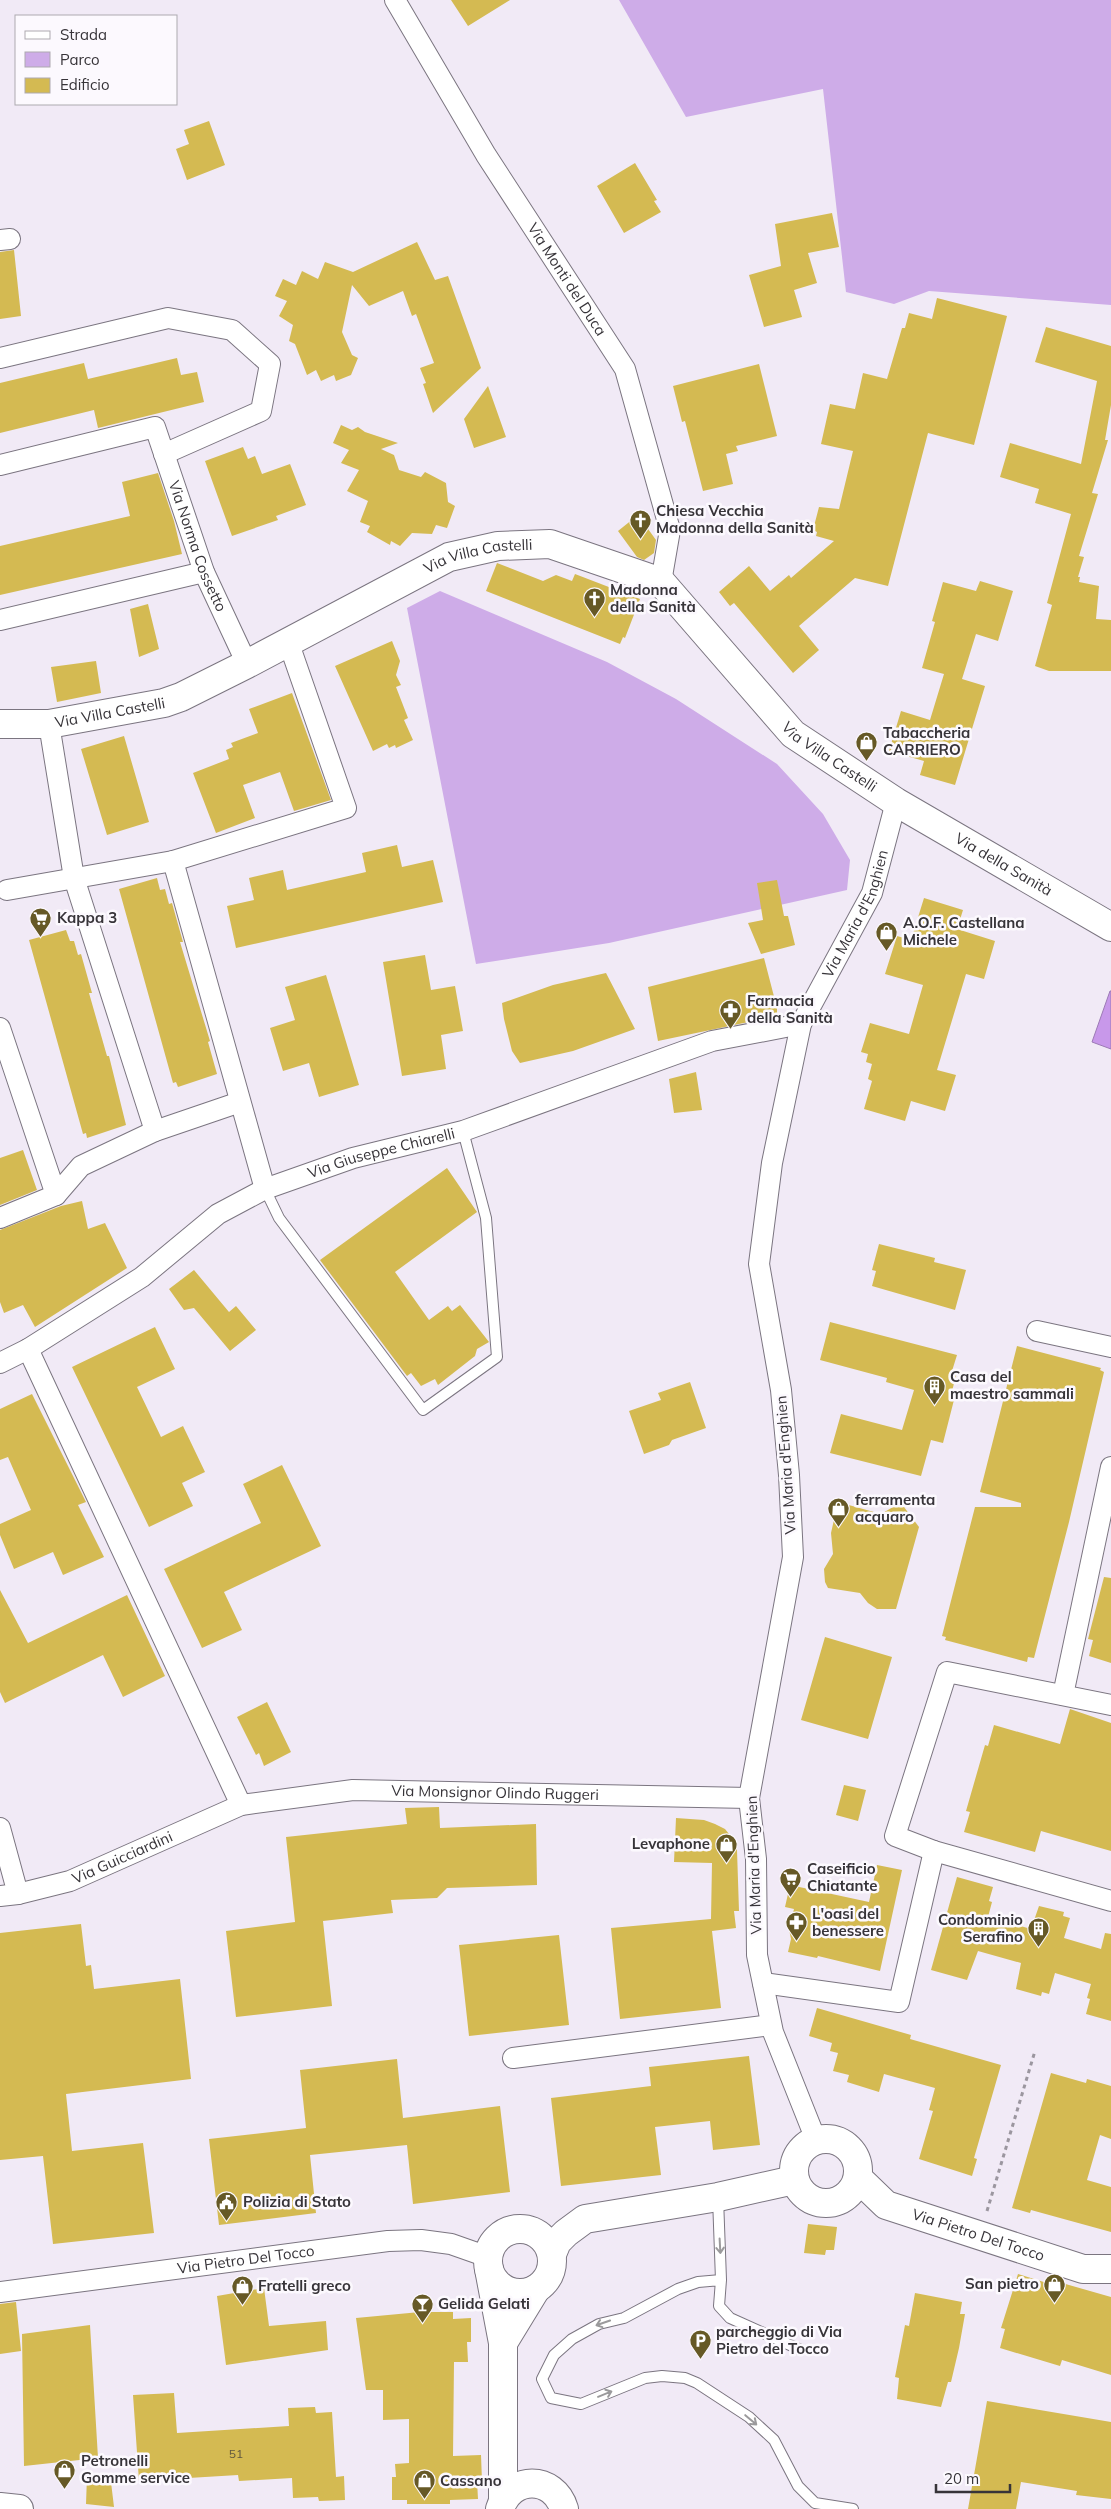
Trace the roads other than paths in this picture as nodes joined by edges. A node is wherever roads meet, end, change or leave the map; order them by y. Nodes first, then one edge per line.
1 (395, 0) edge
2 (0, 358) edge
3 (164, 454) junction
4 (0, 465) edge
5 (204, 572) junction
6 (661, 582) junction
7 (0, 620) edge
8 (288, 641) junction
9 (247, 664) junction
10 (0, 724) edge
11 (49, 724) junction
12 (896, 802) junction
13 (173, 861) junction
14 (74, 878) junction
15 (7, 890) dead end
16 (1111, 927) edge
17 (801, 1024) junction
18 (0, 1028) edge
19 (240, 1102) junction
20 (155, 1131) junction
21 (463, 1131) junction
22 (265, 1189) junction
23 (56, 1195) junction
24 (0, 1218) edge
25 (1037, 1331) dead end
26 (1111, 1348) edge
27 (28, 1349) junction
28 (0, 1362) edge
29 (1111, 1467) edge
30 (1063, 1695) junction
31 (1111, 1705) edge
32 (749, 1798) junction
33 (241, 1805) junction
34 (0, 1828) edge
35 (934, 1851) junction
36 (9, 1895) edge
37 (1111, 1902) edge
38 (762, 1983) junction
39 (771, 2025) junction
40 (513, 2058) dead end
41 (816, 2140) junction
42 (858, 2178) junction
43 (794, 2180) junction
44 (718, 2197) junction
45 (552, 2254) junction
46 (489, 2263) junction
47 (1111, 2269) edge
48 (722, 2280) junction
49 (536, 2289) junction
50 (0, 2292) edge
51 (503, 2343) junction
52 (801, 2350) dead end
53 (504, 2422) junction
54 (542, 2484) junction
55 (502, 2505) edge
56 (0, 2507) edge
57 (20, 2509) edge
58 (564, 2509) edge
59 (852, 2509) edge

1 - 6 street, Via Monti del Duca
2 - 3 street
3 - 4 street, Via Norma Cossetto
3 - 5 street, Via Norma Cossetto
5 - 7 street
5 - 9 street, Via Norma Cossetto
6 - 8 main road, Via Villa Castelli
6 - 12 main road, Via Villa Castelli
8 - 9 main road, Via Villa Castelli
8 - 13 street
9 - 11 main road, Via Villa Castelli
10 - 11 main road, Via Villa Castelli
11 - 14 street
12 - 16 main road, Via della Sanità
12 - 17 street, Via Maria d'Enghien
13 - 14 street
13 - 19 street
14 - 15 street
14 - 20 street
17 - 21 street, Via Giuseppe Chiarelli
17 - 32 street, Via Maria d'Enghien
18 - 23 street
19 - 20 street
19 - 22 street
20 - 23 street
21 - 22 street, Via Giuseppe Chiarelli
21 - 22 lane
22 - 27 street, Via Giuseppe Chiarelli
23 - 24 street
25 - 26 street
27 - 28 street, Via Giuseppe Chiarelli
27 - 33 street
29 - 30 street
30 - 31 street
30 - 35 street
32 - 33 street, Via Monsignor Olindo Ruggeri
32 - 38 street, Via Maria d'Enghien
33 - 36 street, Via Guicciardini
34 - 36 street
35 - 37 street
35 - 38 street
38 - 39 street, Via Maria d'Enghien
39 - 40 street
39 - 41 street, Via Maria d'Enghien
41 - 42 main road
41 - 43 main road
42 - 43 main road
42 - 47 main road, Via Pietro Del Tocco
43 - 44 main road
44 - 45 main road
44 -> 48 lane
45 - 46 main road
45 - 49 main road
46 - 49 main road
46 - 50 street, Via Pietro Del Tocco
46 - 51 main road
48 - 52 lane
48 -> 59 lane
49 - 51 main road
51 - 53 main road
53 - 54 main road
53 - 55 main road
54 - 55 main road
54 - 58 main road
56 - 57 main road

